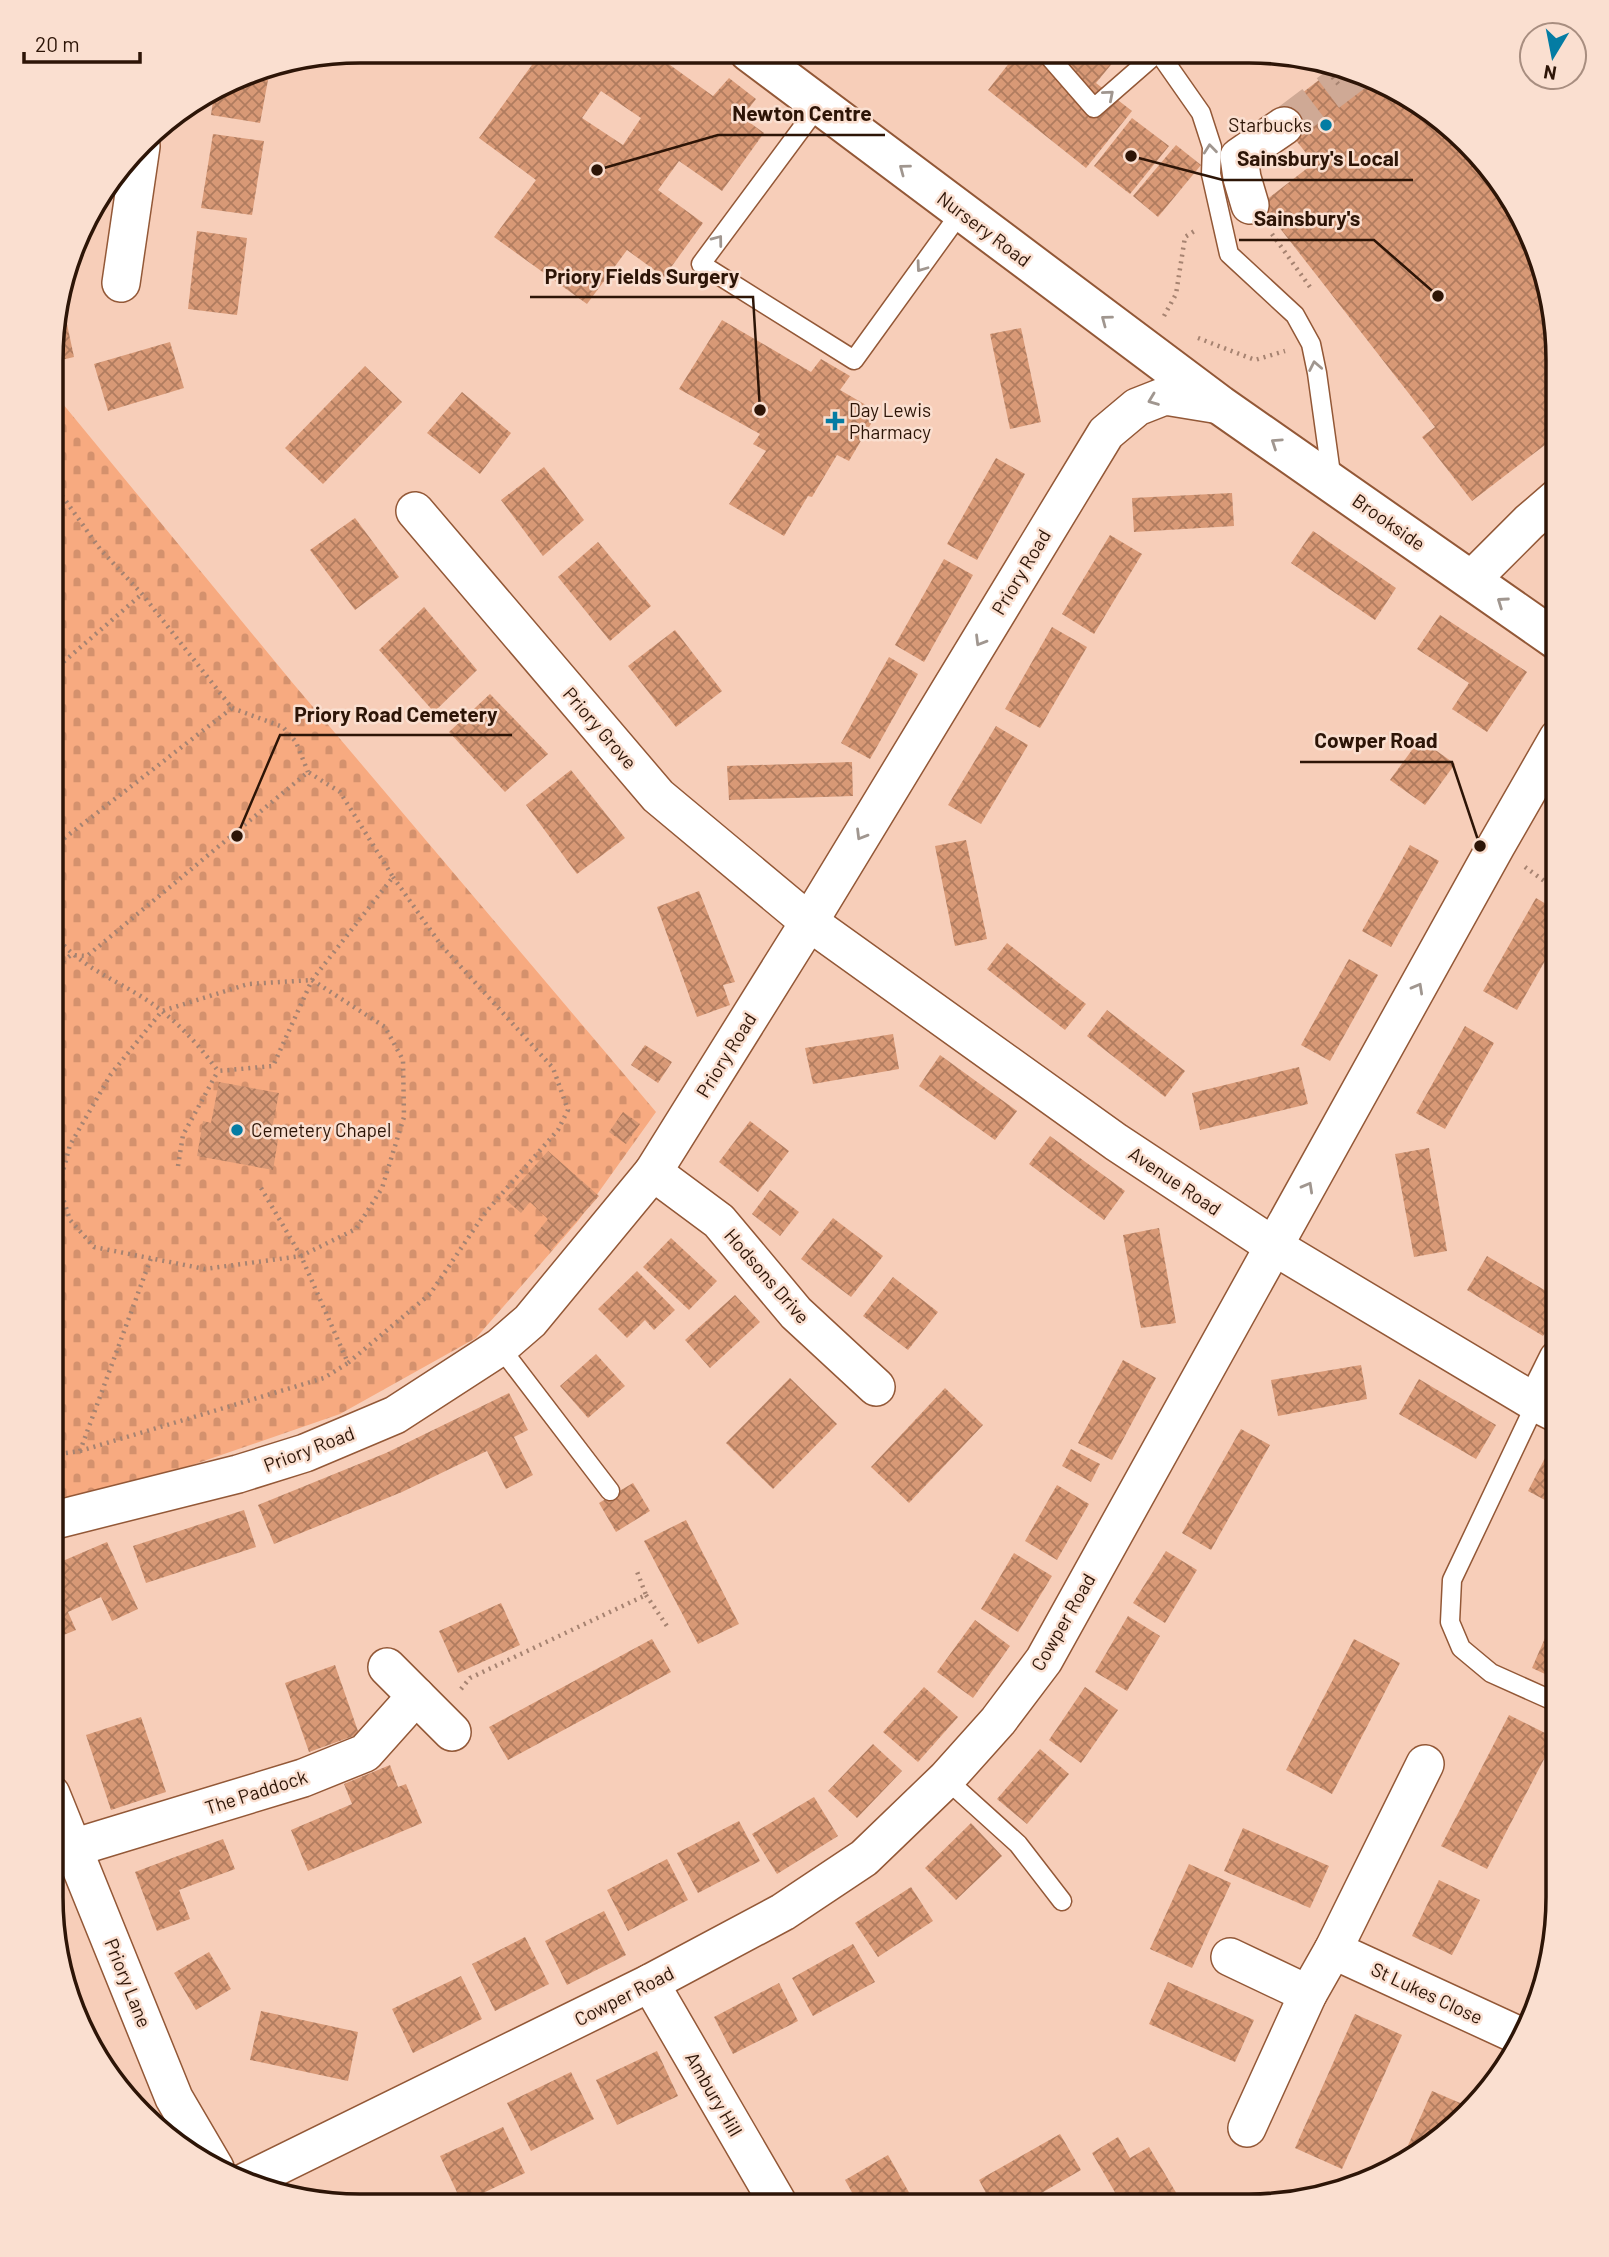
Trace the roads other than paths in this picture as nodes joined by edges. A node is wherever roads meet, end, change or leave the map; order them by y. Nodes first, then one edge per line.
1 (763, 63) edge
2 (1055, 63) edge
3 (1146, 63) edge
4 (1165, 63) edge
5 (818, 105) junction
6 (1284, 125) tunnel mouth
7 (139, 162) edge
8 (1235, 211) junction
9 (961, 212) junction
10 (121, 283) dead end
11 (1220, 405) junction
12 (1332, 482) junction
13 (1546, 507) edge
14 (415, 511) dead end
15 (1471, 580) junction
16 (1546, 633) edge
17 (1546, 759) edge
18 (809, 922) junction
19 (653, 1172) junction
20 (1275, 1247) junction
21 (500, 1347) junction
22 (882, 1390) dead end
23 (1546, 1407) edge
24 (1546, 1410) edge
25 (610, 1491) dead end
26 (63, 1518) edge
27 (387, 1667) dead end
28 (1546, 1698) edge
29 (1425, 1764) dead end
30 (946, 1779) junction
31 (63, 1823) edge
32 (73, 1848) junction
33 (1062, 1901) dead end
34 (1333, 1950) junction
35 (1230, 1957) dead end
36 (650, 1983) junction
37 (1308, 1994) junction
38 (1513, 2033) edge
39 (1247, 2128) dead end
40 (204, 2150) edge
41 (258, 2176) edge
42 (773, 2194) edge

1 - 5 main road, Nursery Road
2 -> 3 lane
8 -> 4 lane
9 -> 5 main road, Nursery Road
9 -> 5 lane
6 - 8 street
7 - 10 street
12 -> 8 lane
11 -> 9 main road, Nursery Road
12 -> 11 main road, Brookside
11 -> 18 street, Priory Road
12 - 15 main road, Brookside
13 - 15 street
14 - 18 street, Priory Grove
16 -> 15 main road, Brookside
20 -> 17 street, Cowper Road
18 - 19 street, Priory Road
18 - 20 street, Avenue Road
19 - 21 street, Priory Road
19 - 22 street, Hodsons Drive
20 - 23 street, Avenue Road
20 - 30 street, Cowper Road
21 - 25 lane
21 - 26 street, Priory Road
24 - 28 lane
27 - 32 street, The Paddock
29 - 34 street
30 - 33 lane
30 - 36 street, Cowper Road
31 - 32 street, Priory Lane
32 - 40 street, Priory Lane
34 - 37 street
34 - 38 street, St Lukes Close
35 - 37 street
36 - 41 street, Cowper Road
36 - 42 street, Ambury Hill
37 - 39 street

